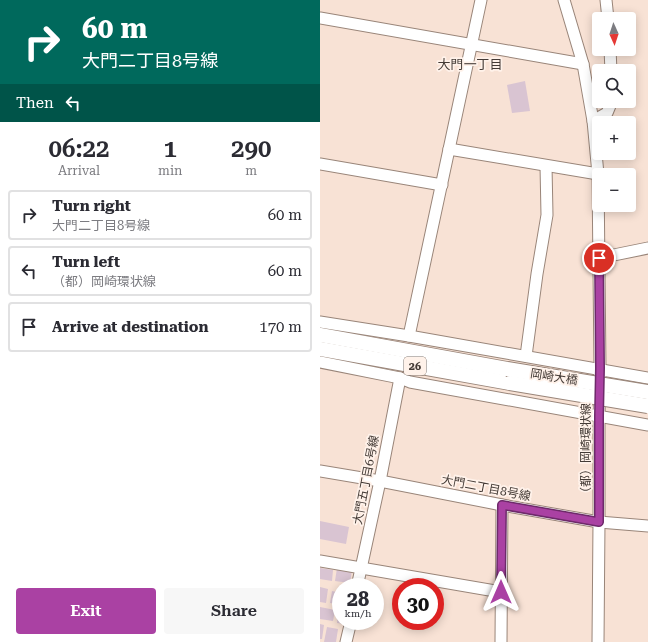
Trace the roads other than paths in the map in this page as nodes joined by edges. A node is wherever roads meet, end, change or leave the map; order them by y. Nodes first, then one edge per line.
1 (481, 0) edge
2 (564, 0) edge
3 (606, 0) edge
4 (607, 12) edge
5 (320, 18) edge
6 (472, 45) junction
7 (583, 64) junction
8 (609, 108) edge
9 (601, 116) edge
10 (592, 121) edge
11 (449, 149) junction
12 (320, 164) edge
13 (546, 166) junction
14 (592, 173) edge
15 (442, 185) junction
16 (598, 212) edge
17 (648, 248) edge
18 (599, 258) junction
19 (320, 322) edge
20 (320, 334) edge
21 (409, 336) junction
22 (320, 349) edge
23 (526, 356) junction
24 (320, 362) edge
25 (600, 368) junction
26 (509, 376) junction
27 (400, 378) junction
28 (648, 378) edge
29 (648, 392) edge
30 (648, 406) edge
31 (599, 416) junction
32 (648, 425) edge
33 (320, 470) edge
34 (380, 481) junction
35 (502, 505) junction
36 (599, 522) junction
37 (648, 526) edge
38 (320, 561) edge
39 (361, 569) junction
40 (359, 578) edge
41 (501, 592) junction
42 (349, 630) edge
43 (346, 642) edge
44 (501, 642) edge
45 (598, 642) edge

1 - 6 street
2 - 7 street, （都）岡崎環状線
3 - 4 street
5 - 6 street
6 - 7 street
6 - 11 street
7 - 10 street, （都）岡崎環状線
8 - 9 street
11 - 13 street
11 - 15 street
12 - 15 street
13 - 14 street
13 - 23 street
15 - 21 street
16 - 18 street, （都）岡崎環状線
17 - 18 street
18 - 25 street, （都）岡崎環状線
19 - 21 street
20 - 26 main road, 26
21 - 23 street
22 - 26 main road, 26
23 - 25 street
24 - 27 street
25 - 28 street
25 - 31 street, （都）岡崎環状線
26 - 29 main road, 岡崎大橋 / 26, bridge
26 - 30 main road, 岡崎大橋 / 26, bridge
27 - 31 street
27 - 34 street, 大門五丁目6号線
31 - 32 street
31 - 36 street, （都）岡崎環状線
33 - 34 street, 大門二丁目8号線
34 - 35 street, 大門二丁目8号線
34 - 39 street, 大門五丁目6号線
35 - 36 street, 大門二丁目8号線
35 - 41 street
36 - 37 street, 大門二丁目8号線
36 - 45 street, （都）岡崎環状線
38 - 39 street
39 - 40 street, 大門五丁目6号線
39 - 41 street
41 - 44 street
42 - 43 street

